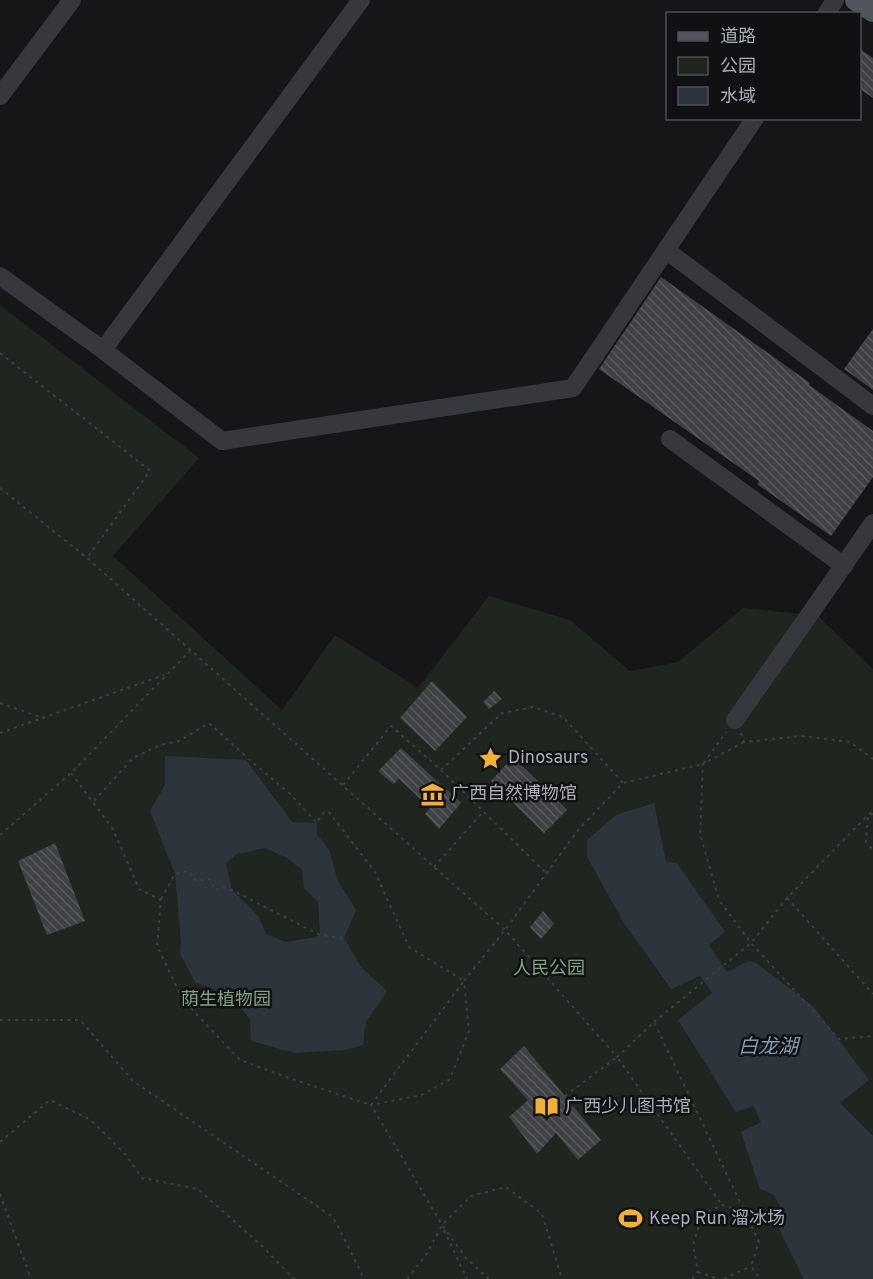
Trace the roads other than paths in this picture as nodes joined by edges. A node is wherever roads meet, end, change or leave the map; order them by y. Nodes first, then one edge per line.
1 (72, 0) edge
2 (361, 0) edge
3 (856, 0) edge
4 (873, 12) edge
5 (0, 96) edge
6 (754, 120) edge
7 (666, 250) junction
8 (0, 276) edge
9 (103, 350) junction
10 (873, 406) edge
11 (669, 439) dead end
12 (873, 523) edge
13 (844, 566) junction
14 (735, 720) road end

1 - 5 street
2 - 9 street
3 - 4 main road
6 - 7 street
7 - 9 street
7 - 10 street
8 - 9 street
11 - 13 street
12 - 13 street
13 - 14 street

